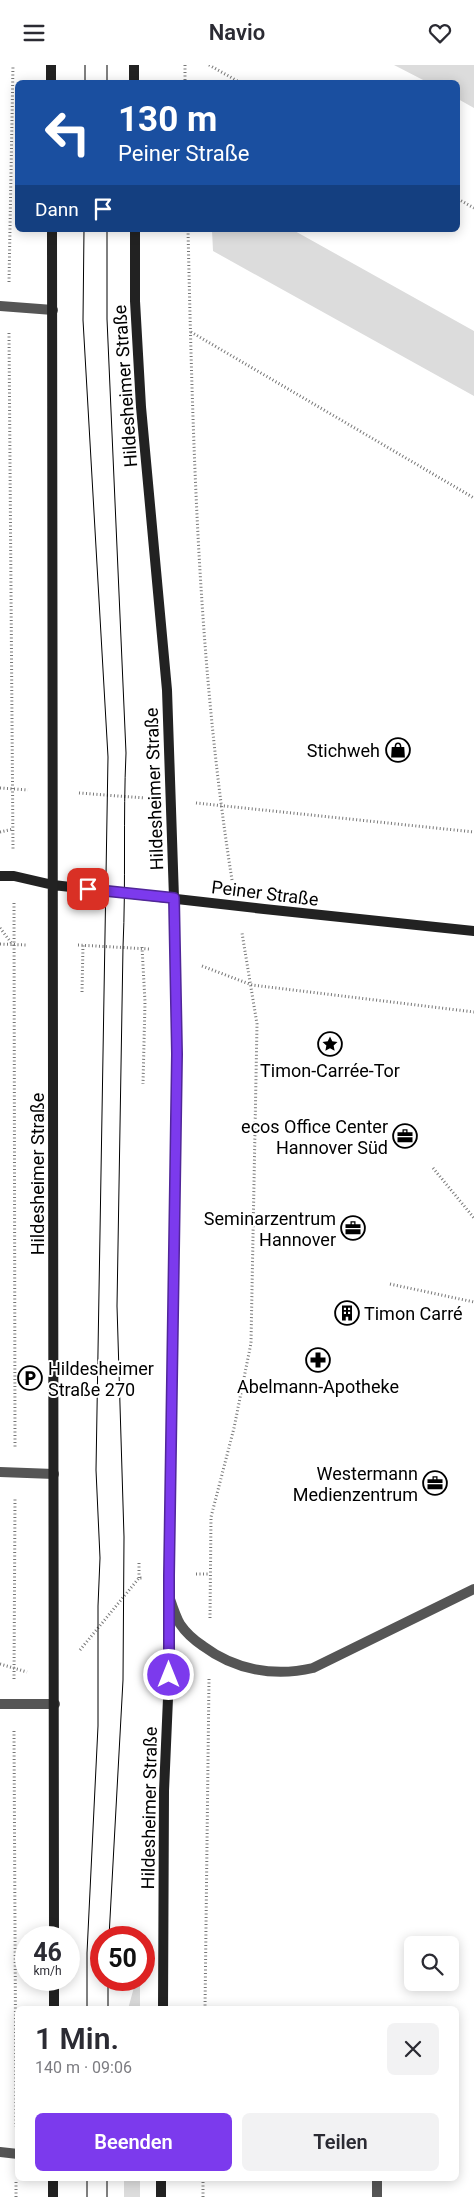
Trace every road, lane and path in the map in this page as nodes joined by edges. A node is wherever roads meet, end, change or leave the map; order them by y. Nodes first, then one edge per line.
1 (13, 65) edge
2 (51, 65) edge
3 (134, 65) edge
4 (185, 65) edge
5 (209, 65) edge
6 (51, 80) edge
7 (134, 80) edge
8 (185, 80) edge
9 (236, 80) edge
10 (460, 200) edge
11 (474, 208) edge
12 (52, 232) edge
13 (135, 232) edge
14 (188, 232) edge
15 (10, 278) dead end
16 (0, 306) edge
17 (53, 310) junction
18 (10, 332) dead end
19 (190, 332) junction
20 (474, 499) edge
21 (0, 788) edge
22 (13, 789) junction
23 (53, 791) junction
24 (170, 801) junction
25 (222, 805) junction
26 (13, 829) junction
27 (0, 832) edge
28 (474, 832) edge
29 (13, 844) dead end
30 (0, 876) edge
31 (53, 885) junction
32 (174, 898) junction
33 (14, 904) dead end
34 (237, 906) junction
35 (0, 928) edge
36 (474, 931) edge
37 (0, 944) edge
38 (13, 945) junction
39 (105, 947) dead end
40 (123, 947) dead end
41 (142, 947) dead end
42 (175, 956) junction
43 (252, 985) junction
44 (474, 1012) edge
45 (143, 1084) dead end
46 (433, 1168) dead end
47 (474, 1218) edge
48 (390, 1283) dead end
49 (474, 1302) edge
50 (0, 1473) edge
51 (15, 1473) junction
52 (54, 1474) junction
53 (139, 1562) dead end
54 (210, 1574) junction
55 (169, 1576) junction
56 (139, 1578) junction
57 (474, 1589) edge
58 (169, 1597) junction
59 (209, 1650) junction
60 (78, 1653) dead end
61 (0, 1664) edge
62 (15, 1667) junction
63 (53, 1680) junction
64 (0, 1704) edge
65 (14, 1704) junction
66 (54, 1704) junction
67 (54, 1926) edge
68 (54, 1991) edge
69 (15, 2006) edge
70 (54, 2006) edge
71 (163, 2006) edge
72 (205, 2006) edge
73 (0, 2152) edge
74 (15, 2154) edge
75 (16, 2181) edge
76 (54, 2181) edge
77 (161, 2181) edge
78 (204, 2181) edge
79 (377, 2181) edge
80 (16, 2197) edge
81 (53, 2197) edge
82 (161, 2197) edge
83 (203, 2197) edge
84 (377, 2197) edge

1 - 15 path
2 - 6 main road
3 - 7 main road
4 - 8 path
5 - 9 path
10 - 11 path
12 - 17 main road, Hildesheimer Straße
13 - 24 main road, Hildesheimer Straße
14 - 19 path
16 - 17 street
17 - 23 main road, Hildesheimer Straße
18 - 22 path
19 - 20 path
19 - 25 path
21 - 22 path
22 - 23 path
22 - 26 path
23 - 24 path
23 - 31 main road, Hildesheimer Straße
24 - 25 path
24 - 32 main road, Hildesheimer Straße
25 - 28 path
25 - 34 path
26 - 27 path
26 - 29 path
30 - 31 main road, Peiner Straße
31 - 32 main road, Peiner Straße
31 - 52 main road, Hildesheimer Straße
32 - 34 main road, Peiner Straße
32 - 42 main road, Hildesheimer Straße
33 - 38 path
34 - 36 main road, Peiner Straße
34 - 43 path
35 - 38 path
37 - 38 path
38 - 51 path
39 - 40 path
41 - 45 path
42 - 43 path
42 - 55 main road, Hildesheimer Straße
43 - 44 path
43 - 54 path
46 - 47 path
48 - 49 path
50 - 51 street
51 - 52 street
51 - 62 path
52 - 63 main road, Hildesheimer Straße
53 - 56 path
54 - 55 path
54 - 59 path
55 - 56 path
55 - 58 main road, Hildesheimer Straße
56 - 60 path
57 - 59 street
58 - 59 street
58 - 71 main road, Hildesheimer Straße
59 - 72 path
61 - 62 path
62 - 63 path
62 - 65 path
63 - 66 main road, Hildesheimer Straße
64 - 65 street
65 - 66 street
65 - 69 path
66 - 67 main road, Hildesheimer Straße
68 - 70 main road
73 - 74 street
75 - 80 path
76 - 81 main road
77 - 82 main road
78 - 83 path
79 - 84 street

